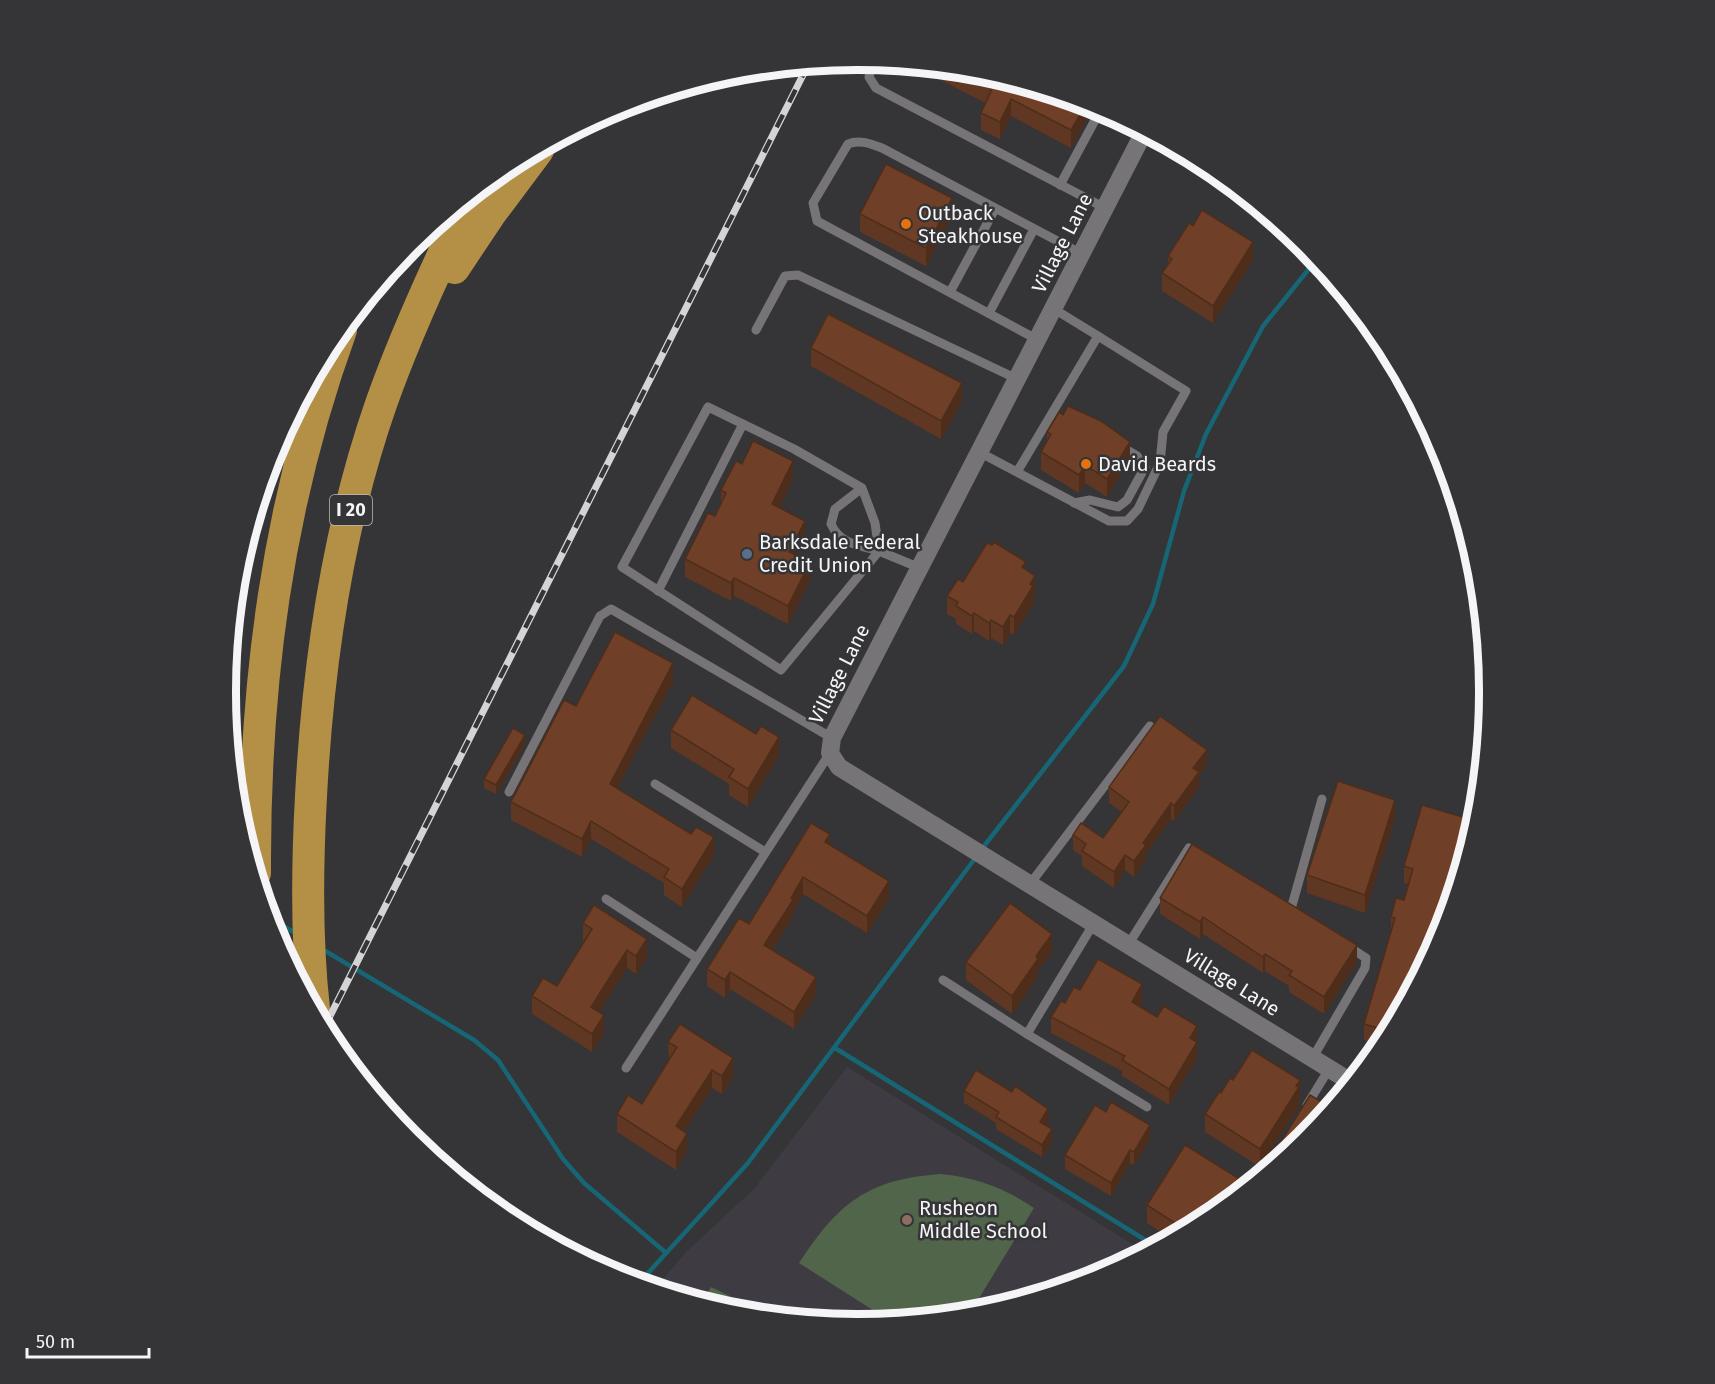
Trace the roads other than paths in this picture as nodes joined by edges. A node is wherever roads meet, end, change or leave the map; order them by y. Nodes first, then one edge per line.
1 (870, 71) edge
2 (1096, 118) edge
3 (1140, 139) edge
4 (525, 167) edge
5 (1060, 185) junction
6 (1105, 208) junction
7 (995, 209) junction
8 (463, 213) edge
9 (1034, 229) junction
10 (1082, 254) junction
11 (950, 292) junction
12 (1054, 309) junction
13 (989, 313) junction
14 (756, 330) dead end
15 (1098, 336) junction
16 (1038, 340) junction
17 (403, 350) junction
18 (329, 365) edge
19 (1017, 379) junction
20 (306, 407) edge
21 (1053, 408) junction
22 (1062, 413) edge
23 (743, 424) junction
24 (1108, 438) edge
25 (979, 452) junction
26 (1017, 472) junction
27 (862, 488) junction
28 (292, 496) junction
29 (1074, 503) junction
30 (879, 551) junction
31 (920, 567) junction
32 (658, 591) junction
33 (1150, 726) edge
34 (831, 745) junction
35 (655, 784) dead end
36 (509, 792) dead end
37 (1322, 800) dead end
38 (255, 844) edge
39 (765, 852) junction
40 (1210, 860) edge
41 (1030, 884) junction
42 (606, 899) dead end
43 (1300, 915) edge
44 (1094, 923) junction
45 (1338, 940) edge
46 (1128, 945) junction
47 (697, 958) junction
48 (943, 981) dead end
49 (312, 990) edge
50 (1027, 1034) junction
51 (1312, 1059) junction
52 (626, 1068) dead end
53 (1329, 1069) junction
54 (1344, 1078) edge
55 (1147, 1107) dead end
56 (1304, 1110) edge
57 (1285, 1140) edge
58 (1282, 1145) edge

1 - 5 lane
2 - 5 lane
3 - 6 street, Village Lane
4 - 17 highway
5 - 6 lane
6 - 10 street, Village Lane
7 - 9 lane
7 - 11 lane
7 - 11 lane
8 - 17 highway, I 20
9 - 10 lane
9 - 13 lane
10 - 12 street, Village Lane
11 - 13 lane
12 - 15 lane
12 - 16 street, Village Lane
13 - 16 lane
14 - 19 lane
15 - 21 lane
15 - 29 lane
16 - 19 street, Village Lane
17 - 49 highway, I 20
18 - 28 highway
19 - 25 street, Village Lane
20 - 28 highway
21 - 22 lane
21 - 26 lane
23 - 27 lane
23 - 32 lane
23 - 32 lane
24 - 29 lane
25 - 26 lane
25 - 31 street, Village Lane
26 - 29 lane
27 - 30 lane
27 - 30 lane
28 - 38 highway
30 - 31 lane
30 - 32 lane
31 - 34 street, Village Lane
33 - 41 lane
34 - 36 lane
34 - 39 lane
34 - 41 street, Village Lane
35 - 39 lane
37 - 43 lane
39 - 47 lane
40 - 46 lane
41 - 44 street, Village Lane
42 - 47 lane
44 - 46 street, Village Lane
44 - 50 lane
45 - 51 lane
46 - 51 street, Village Lane
47 - 52 lane
48 - 50 lane
50 - 55 lane
51 - 53 street, Village Lane
53 - 54 street, Village Lane
53 - 56 lane
57 - 58 lane

